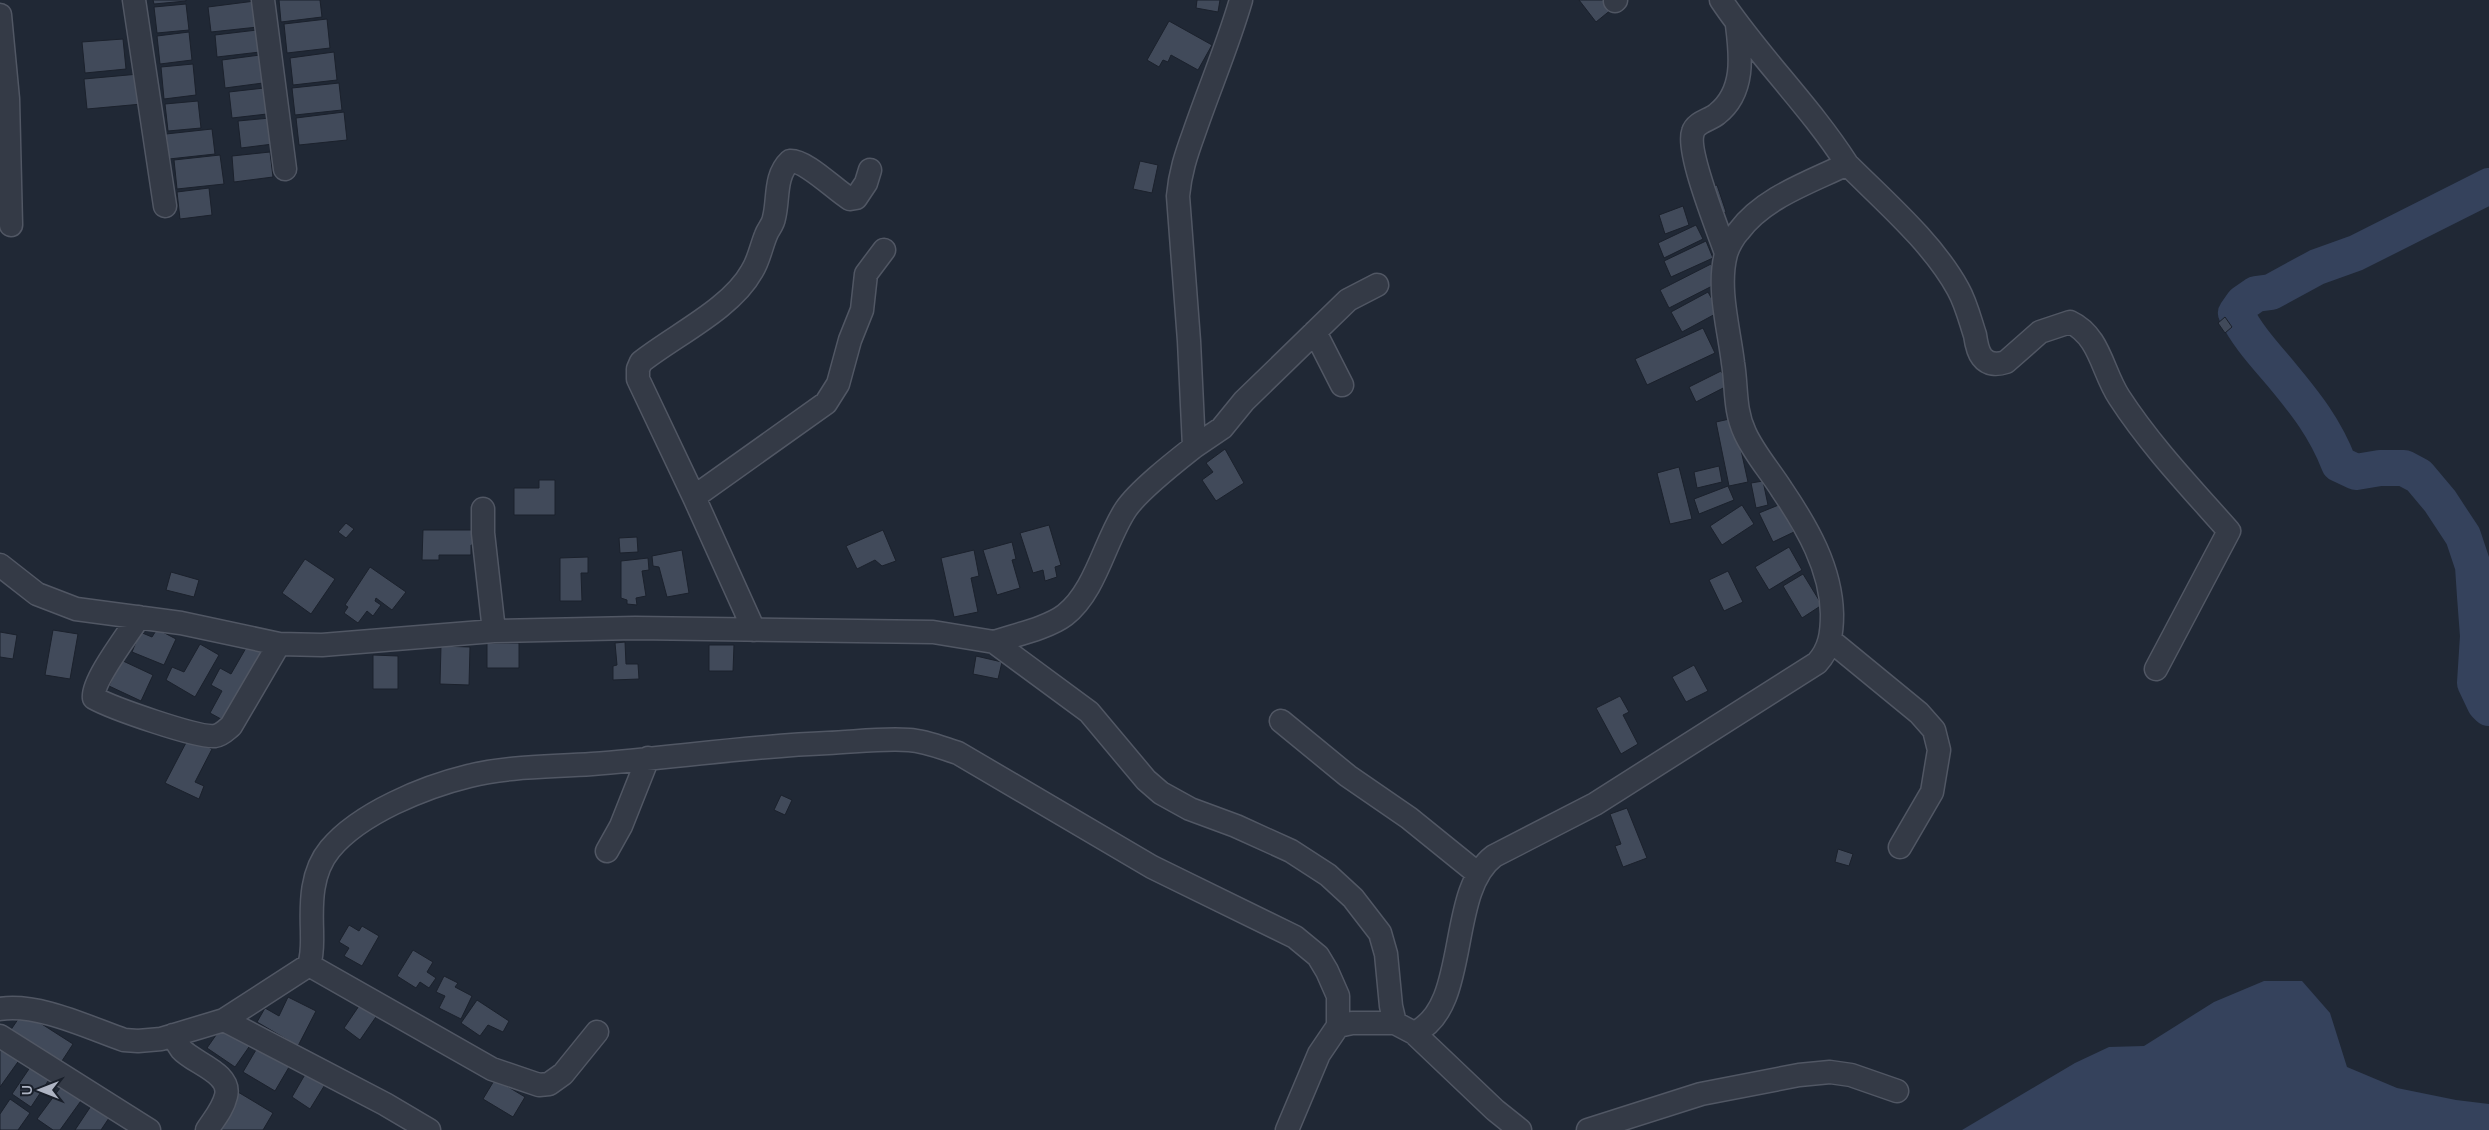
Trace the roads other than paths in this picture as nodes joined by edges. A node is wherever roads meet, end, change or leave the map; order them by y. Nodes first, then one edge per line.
1 (134, 0) edge
2 (263, 0) edge
3 (1241, 0) edge
4 (1721, 0) edge
5 (0, 15) edge
6 (1738, 25) junction
7 (4, 100) edge
8 (1847, 164) junction
9 (285, 169) dead end
10 (870, 170) dead end
11 (165, 206) dead end
12 (11, 225) dead end
13 (884, 250) dead end
14 (1726, 253) junction
15 (1377, 284) dead end
16 (1314, 332) junction
17 (1342, 385) dead end
18 (1194, 447) junction
19 (694, 497) junction
20 (483, 509) dead end
21 (0, 565) edge
22 (139, 617) junction
23 (754, 630) junction
24 (494, 631) junction
25 (1830, 640) junction
26 (994, 642) junction
27 (279, 644) junction
28 (2156, 669) dead end
29 (1281, 722) dead end
30 (648, 758) junction
31 (1900, 847) dead end
32 (607, 851) dead end
33 (1477, 873) junction
34 (309, 965) junction
35 (0, 1009) edge
36 (224, 1020) junction
37 (1338, 1026) junction
38 (1404, 1028) junction
39 (597, 1032) dead end
40 (0, 1036) edge
41 (173, 1036) junction
42 (1897, 1091) dead end
43 (149, 1130) edge
44 (207, 1130) edge
45 (429, 1130) edge
46 (1287, 1130) edge
47 (1520, 1130) edge
48 (1588, 1130) edge

1 - 11 street
2 - 9 street
3 - 18 street
4 - 6 street
5 - 7 street
6 - 8 street
6 - 14 street
7 - 12 street
8 - 14 street
8 - 28 street
10 - 19 street
13 - 19 street
14 - 25 street
15 - 16 street
16 - 17 street
16 - 18 street
18 - 26 street
19 - 23 street
20 - 24 street
21 - 22 street
22 - 27 street
22 - 27 street
23 - 24 street
23 - 26 street
24 - 27 street
25 - 31 street
25 - 33 street
26 - 38 street
29 - 33 street
30 - 32 street
30 - 34 street
30 - 37 street
33 - 38 street
34 - 36 street
34 - 39 street
35 - 41 street
36 - 41 street
36 - 45 street
37 - 38 street
37 - 46 street
38 - 47 street
40 - 43 street
41 - 44 street
42 - 48 street

